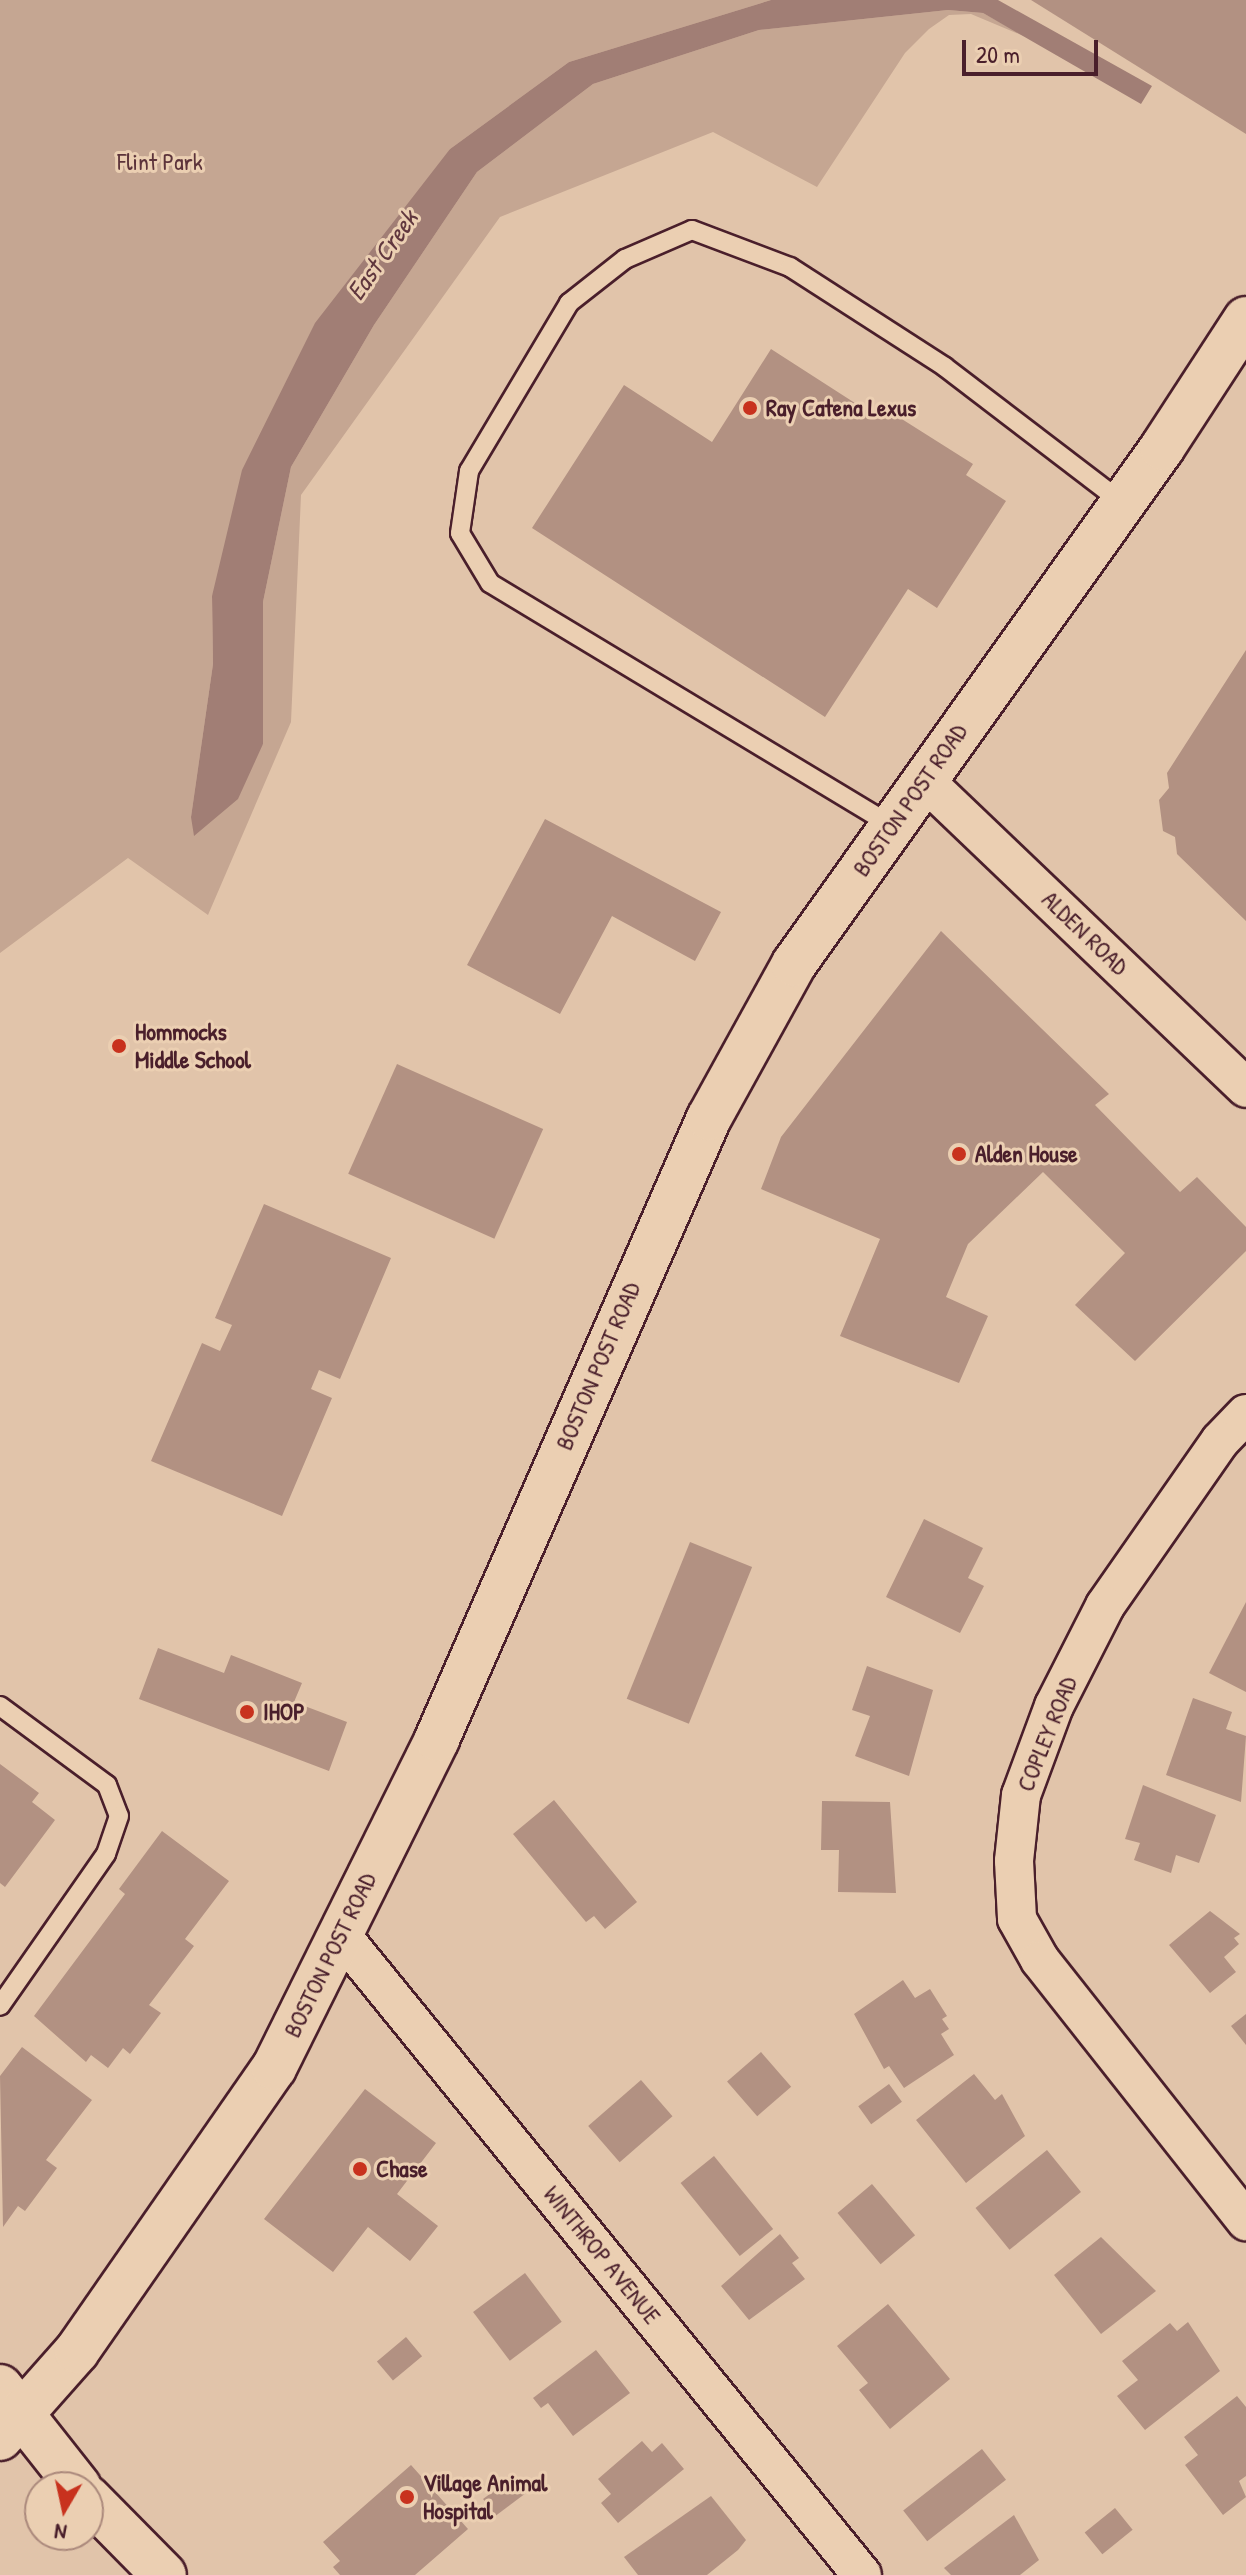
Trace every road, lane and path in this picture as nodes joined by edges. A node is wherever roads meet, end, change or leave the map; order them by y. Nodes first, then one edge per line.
1 (1246, 319) edge
2 (1123, 503) junction
3 (923, 779) junction
4 (891, 825) junction
5 (1246, 1088) edge
6 (1246, 1414) edge
7 (0, 1706) edge
8 (341, 1935) junction
9 (0, 2006) edge
10 (1246, 2221) edge
11 (7, 2413) edge
12 (63, 2471) edge
13 (104, 2514) edge
14 (164, 2575) edge
15 (862, 2575) edge

1 - 2 main road, BOSTON POST ROAD
2 - 3 main road, BOSTON POST ROAD
2 - 4 lane
3 - 4 main road, BOSTON POST ROAD
3 - 5 street, ALDEN ROAD
4 - 8 main road, BOSTON POST ROAD
6 - 10 street, COPLEY ROAD
7 - 9 lane
8 - 11 main road, BOSTON POST ROAD
8 - 15 street, WINTHROP AVENUE
11 - 12 main road
13 - 14 main road

